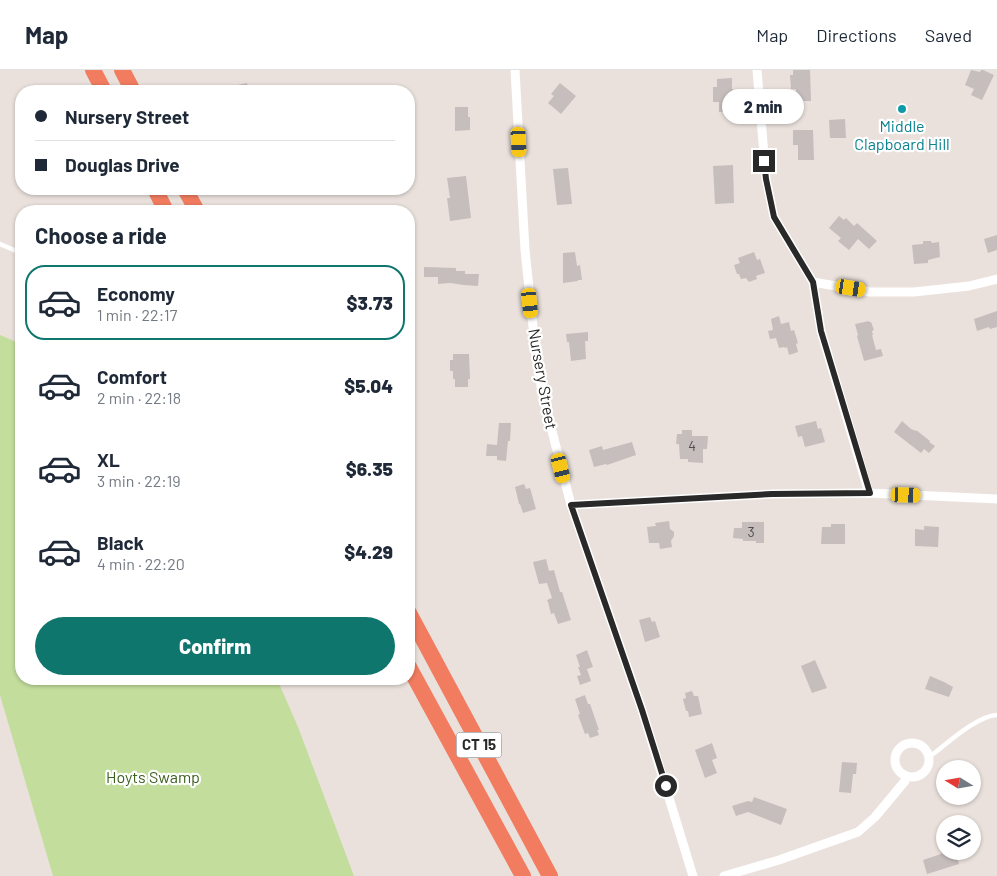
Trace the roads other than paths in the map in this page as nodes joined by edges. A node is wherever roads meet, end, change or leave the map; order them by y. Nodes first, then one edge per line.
1 (93, 70) edge
2 (122, 70) edge
3 (515, 70) edge
4 (757, 70) edge
5 (101, 85) edge
6 (131, 85) edge
7 (0, 244) edge
8 (15, 250) edge
9 (997, 279) edge
10 (813, 282) junction
11 (870, 493) junction
12 (997, 499) edge
13 (571, 505) junction
14 (415, 624) edge
15 (415, 678) edge
16 (997, 715) edge
17 (928, 755) junction
18 (906, 776) junction
19 (523, 876) edge
20 (550, 876) edge
21 (693, 876) edge
22 (724, 876) edge

1 - 5 highway
2 - 6 highway
3 - 13 street, Nursery Street
4 - 10 street
7 - 8 lane
9 - 10 street
10 - 11 street
11 - 12 street
11 - 13 street
13 - 21 street, Nursery Street
14 - 20 highway, CT 15
15 - 19 highway, CT 15
16 - 17 lane
17 - 18 street
17 - 18 street
18 - 22 street

